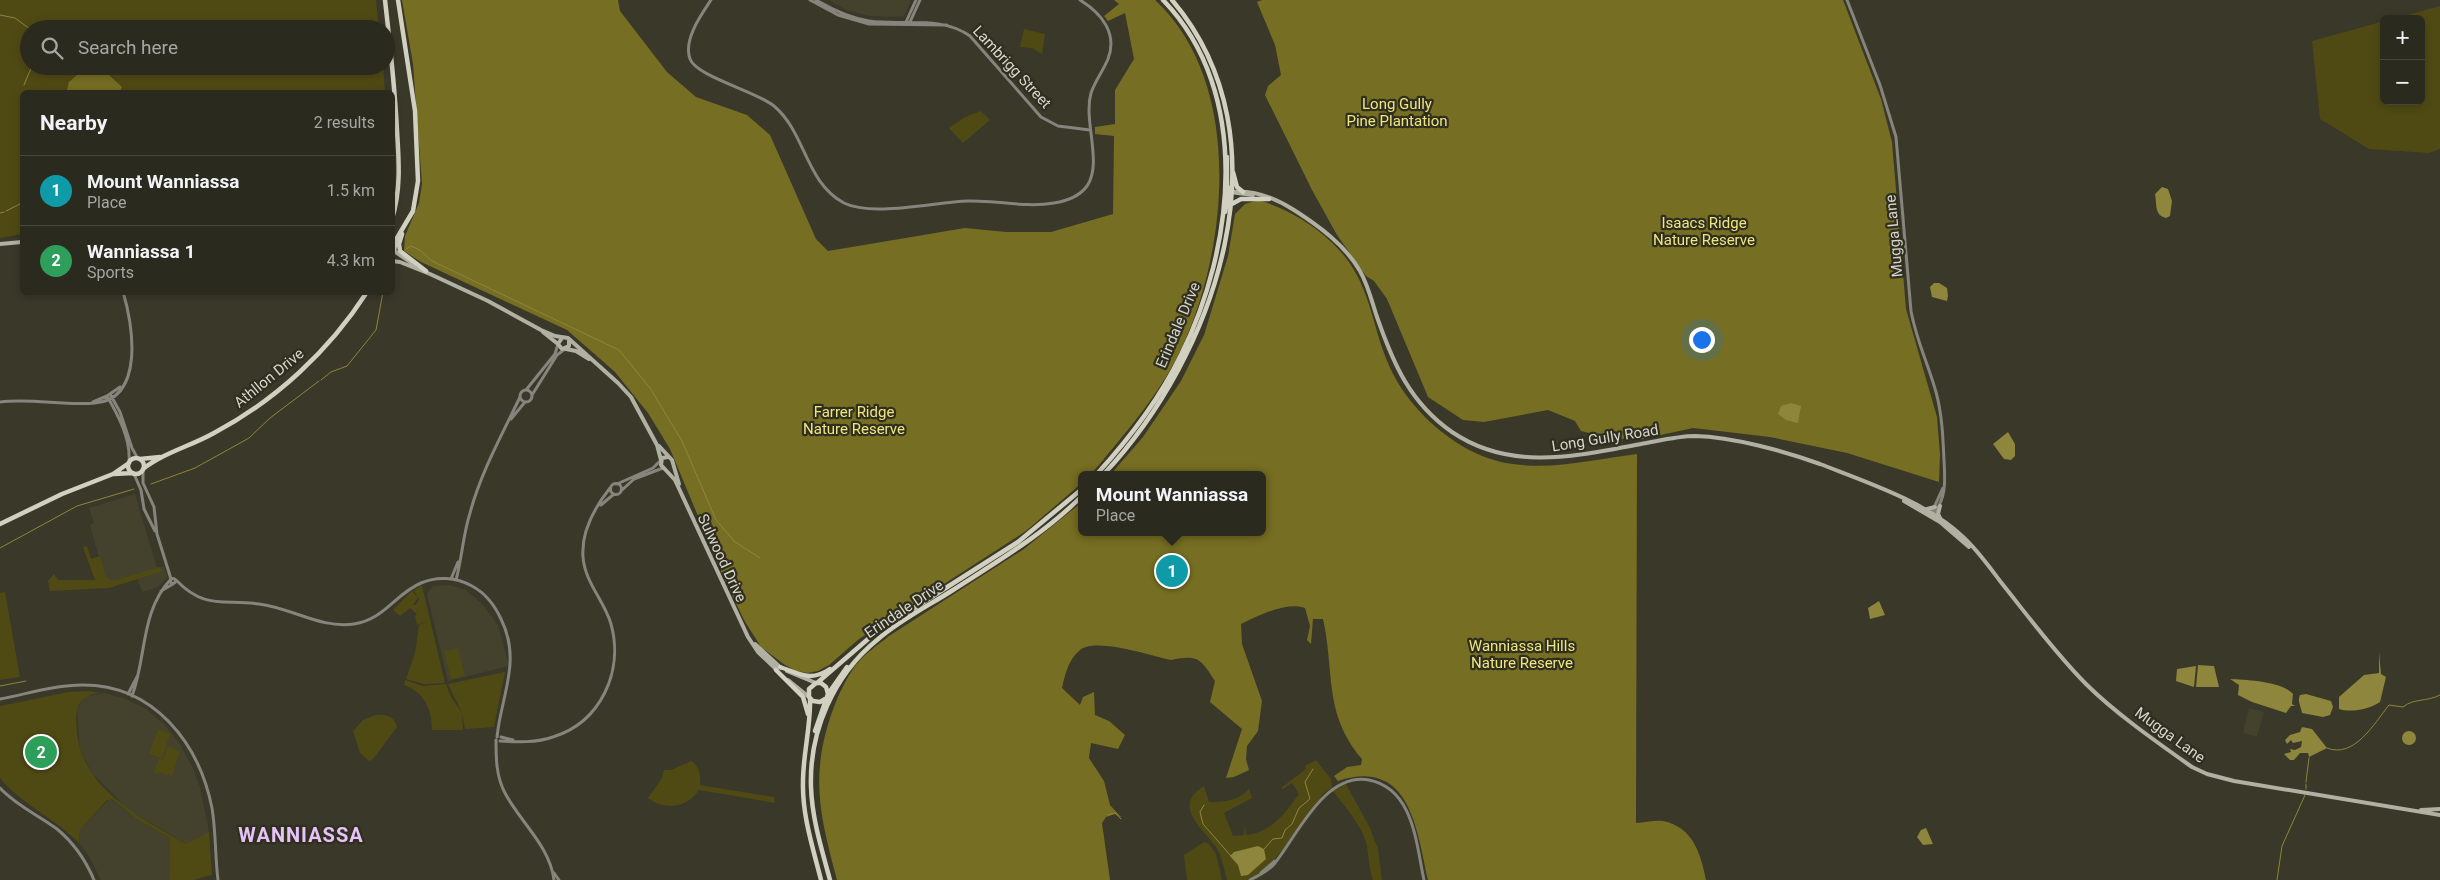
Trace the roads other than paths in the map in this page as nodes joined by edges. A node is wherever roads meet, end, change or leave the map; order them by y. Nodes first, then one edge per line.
1 (385, 0) edge
2 (398, 0) edge
3 (711, 0) edge
4 (810, 0) edge
5 (816, 0) edge
6 (918, 0) edge
7 (1080, 0) edge
8 (1164, 0) edge
9 (1172, 0) edge
10 (1847, 0) edge
11 (388, 20) edge
12 (907, 24) junction
13 (394, 75) edge
14 (395, 90) edge
15 (395, 91) edge
16 (1223, 129) junction
17 (1090, 130) junction
18 (1232, 160) junction
19 (1230, 192) junction
20 (1243, 192) junction
21 (1269, 199) junction
22 (395, 202) edge
23 (1282, 203) junction
24 (1229, 206) junction
25 (404, 228) junction
26 (1219, 240) junction
27 (20, 242) edge
28 (0, 244) edge
29 (395, 244) edge
30 (395, 251) edge
31 (395, 261) edge
32 (428, 272) junction
33 (123, 295) edge
34 (365, 295) edge
35 (541, 330) junction
36 (562, 338) junction
37 (569, 339) junction
38 (558, 344) junction
39 (566, 349) junction
40 (591, 359) junction
41 (125, 380) junction
42 (526, 390) junction
43 (117, 393) junction
44 (532, 395) junction
45 (109, 397) junction
46 (520, 397) junction
47 (0, 402) edge
48 (102, 402) junction
49 (525, 402) junction
50 (84, 403) junction
51 (114, 405) junction
52 (508, 425) junction
53 (657, 445) junction
54 (166, 456) junction
55 (668, 457) junction
56 (139, 459) junction
57 (661, 460) junction
58 (129, 463) junction
59 (673, 464) junction
60 (143, 469) junction
61 (664, 469) junction
62 (1099, 471) edge
63 (1106, 471) edge
64 (113, 474) junction
65 (134, 474) junction
66 (617, 484) junction
67 (1873, 486) junction
68 (610, 488) junction
69 (680, 490) junction
70 (621, 491) junction
71 (1078, 492) edge
72 (614, 494) junction
73 (1078, 499) edge
74 (152, 504) junction
75 (599, 506) junction
76 (1921, 507) junction
77 (1938, 507) junction
78 (144, 509) junction
79 (153, 510) junction
80 (1932, 515) junction
81 (1941, 520) junction
82 (0, 525) edge
83 (157, 534) junction
84 (458, 561) junction
85 (1987, 565) junction
86 (451, 579) junction
87 (456, 580) junction
88 (174, 581) junction
89 (891, 626) junction
90 (869, 646) junction
91 (842, 662) junction
92 (778, 668) junction
93 (138, 675) junction
94 (816, 683) junction
95 (128, 694) junction
96 (132, 696) junction
97 (827, 696) junction
98 (810, 697) junction
99 (0, 699) edge
100 (807, 738) junction
101 (499, 739) junction
102 (0, 788) edge
103 (2404, 809) junction
104 (2440, 809) edge
105 (2440, 815) edge
106 (816, 823) junction
107 (94, 880) edge
108 (218, 880) edge
109 (557, 880) edge
110 (821, 880) edge
111 (830, 880) edge
112 (1250, 880) edge
113 (1424, 880) edge

1 - 11 main road
2 - 25 main road
3 - 17 street
4 - 12 street, Lambrigg Street
5 - 12 street, Lambrigg Street
6 - 12 street
7 - 17 street
8 - 16 main road
9 - 18 main road
10 - 77 street, Mugga Lane
12 - 17 street, Lambrigg Street
13 - 14 main road
15 - 22 main road
16 - 19 main road
16 - 26 main road, Erindale Drive
18 - 19 main road
18 - 20 main road
19 - 20 main road, Long Gully Road
19 - 21 main road, Long Gully Road
19 - 24 main road, Erindale Drive
19 - 26 main road
20 - 23 main road, Long Gully Road
21 - 23 main road, Long Gully Road
21 - 24 main road
23 - 67 main road, Long Gully Road
24 - 63 main road, Erindale Drive
25 - 29 main road
25 - 32 main road
26 - 62 main road, Erindale Drive
27 - 28 main road
30 - 32 main road
31 - 32 main road
32 - 35 main road
33 - 41 street
34 - 54 main road, Athllon Drive
35 - 36 main road
35 - 38 main road
36 - 37 main road
36 - 38 main road
37 - 39 main road
37 - 40 main road, Sulwood Drive
38 - 39 main road
38 - 42 street
39 - 40 main road, Sulwood Drive
39 - 44 street
40 - 53 main road, Sulwood Drive
41 - 43 street
41 - 45 street
42 - 44 street
42 - 46 street
43 - 45 street
43 - 51 street
44 - 49 street
45 - 48 street
45 - 50 street
45 - 51 street
46 - 49 street
46 - 52 street
47 - 50 street
48 - 50 street
48 - 51 street
49 - 52 street
51 - 56 street
51 - 58 street
52 - 84 street
53 - 55 main road, Sulwood Drive
53 - 57 main road, Sulwood Drive
54 - 56 main road, Athllon Drive
54 - 60 main road, Athllon Drive
55 - 57 main road
55 - 59 main road, Sulwood Drive
56 - 58 main road
56 - 60 main road
57 - 61 main road, Sulwood Drive
57 - 66 street
58 - 64 main road
58 - 65 main road
59 - 61 main road
59 - 69 main road, Sulwood Drive
60 - 65 main road
60 - 74 street
61 - 69 main road, Sulwood Drive
61 - 70 street
64 - 65 main road
64 - 82 main road
65 - 78 street
66 - 68 street
66 - 70 street
67 - 76 main road, Long Gully Road
67 - 80 main road, Long Gully Road
68 - 72 street
68 - 75 street
69 - 92 main road, Sulwood Drive
70 - 72 street
71 - 89 main road, Erindale Drive
72 - 75 street
73 - 89 main road, Erindale Drive
74 - 78 street
74 - 79 street
75 - 101 street
76 - 77 main road
76 - 80 main road, Long Gully Road
77 - 80 street, Mugga Lane
77 - 81 main road
78 - 79 street
78 - 83 street
79 - 83 street
80 - 81 main road, Mugga Lane
80 - 85 main road, Mugga Lane
81 - 85 main road, Mugga Lane
83 - 88 street
84 - 86 street
84 - 87 street
85 - 103 main road, Mugga Lane
86 - 87 street
86 - 88 street
87 - 101 street
88 - 93 street
89 - 90 main road, Erindale Drive
89 - 91 main road, Erindale Drive
90 - 97 main road
90 - 106 main road, Erindale Drive
91 - 92 main road
91 - 94 main road, Erindale Drive
92 - 94 main road, Sulwood Drive
92 - 98 main road, Sulwood Drive
92 - 100 main road
93 - 95 street
93 - 96 street
94 - 97 main road
94 - 98 main road
95 - 96 street
95 - 99 street
96 - 108 street
97 - 98 main road
97 - 106 main road
98 - 100 main road
100 - 110 main road
101 - 109 street
102 - 107 street
103 - 104 main road, Mugga Lane
103 - 105 main road, Mugga Lane
106 - 111 main road, Erindale Drive
112 - 113 street

